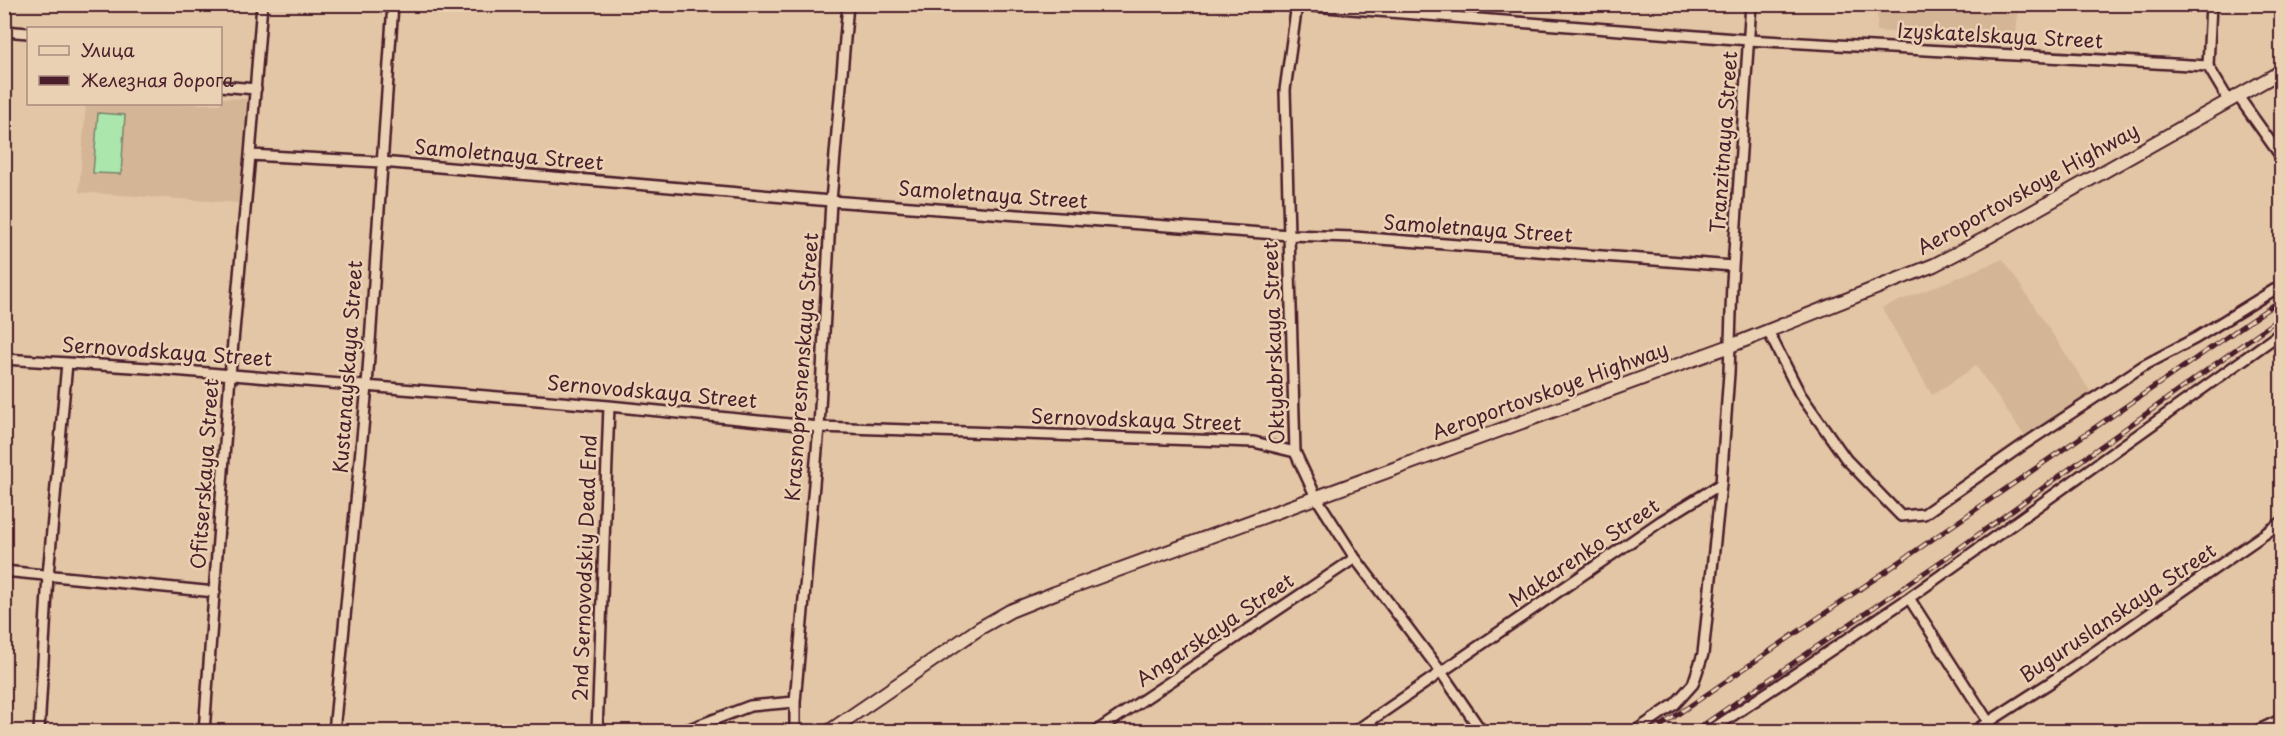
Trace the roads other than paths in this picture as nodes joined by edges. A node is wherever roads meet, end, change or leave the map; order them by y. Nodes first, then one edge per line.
1 (262, 4) edge
2 (393, 4) edge
3 (848, 4) edge
4 (1287, 4) edge
5 (1751, 4) edge
6 (2211, 4) edge
7 (1297, 5) edge
8 (4, 32) edge
9 (27, 33) edge
10 (1749, 40) junction
11 (2208, 66) junction
12 (2282, 71) edge
13 (222, 86) edge
14 (256, 89) junction
15 (2234, 99) junction
16 (250, 155) junction
17 (2282, 158) edge
18 (381, 162) junction
19 (831, 201) junction
20 (1288, 235) junction
21 (1733, 267) junction
22 (2282, 285) edge
23 (1768, 331) junction
24 (2282, 332) edge
25 (1730, 346) junction
26 (4, 359) edge
27 (67, 363) junction
28 (230, 375) junction
29 (367, 386) junction
30 (609, 406) junction
31 (819, 427) junction
32 (1295, 452) junction
33 (1721, 484) junction
34 (1316, 497) junction
35 (2282, 522) edge
36 (1354, 558) junction
37 (4, 571) edge
38 (48, 575) junction
39 (215, 592) junction
40 (1909, 598) junction
41 (1441, 672) junction
42 (795, 702) junction
43 (2281, 719) edge
44 (1988, 722) junction
45 (39, 732) edge
46 (204, 732) edge
47 (334, 732) edge
48 (597, 732) edge
49 (681, 732) edge
50 (795, 732) edge
51 (828, 732) edge
52 (1095, 732) edge
53 (1354, 732) edge
54 (1482, 732) edge
55 (1634, 732) edge
56 (1708, 732) edge
57 (1973, 732) edge
58 (1995, 732) edge
59 (2254, 732) edge

1 - 14 street, Ofitserskaya Street
2 - 18 street, Kustanayskaya Street
3 - 19 street, Krasnopresnenskaya Street
4 - 7 street, Izyskatelskaya Street
5 - 10 street, Tranzitnaya Street
6 - 11 street
7 - 10 street, Izyskatelskaya Street
7 - 20 street, Oktyabrskaya Street
8 - 9 street
10 - 11 street, Izyskatelskaya Street
10 - 21 street, Tranzitnaya Street
11 - 15 street
12 - 15 main road, Aeroportovskoye Highway
13 - 14 street
14 - 16 street, Ofitserskaya Street
15 - 17 street
15 - 23 main road, Aeroportovskoye Highway
16 - 18 street, Samoletnaya Street
16 - 28 street, Ofitserskaya Street
18 - 19 street, Samoletnaya Street
18 - 29 street, Kustanayskaya Street
19 - 20 street, Samoletnaya Street
19 - 31 street, Krasnopresnenskaya Street
20 - 21 street, Samoletnaya Street
20 - 32 street, Oktyabrskaya Street
21 - 25 street, Tranzitnaya Street
22 - 23 street
23 - 25 main road, Aeroportovskoye Highway
24 - 40 street
25 - 33 street
25 - 34 main road, Aeroportovskoye Highway
26 - 27 street, Sernovodskaya Street
27 - 28 street, Sernovodskaya Street
27 - 38 street
28 - 29 street, Sernovodskaya Street
28 - 39 street, Ofitserskaya Street
29 - 30 street, Sernovodskaya Street
29 - 47 street, Kustanayskaya Street
30 - 31 street, Sernovodskaya Street
30 - 48 street, 2nd Sernovodskiy Dead End
31 - 32 street, Sernovodskaya Street
31 - 42 street, Krasnopresnenskaya Street
32 - 34 street, Oktyabrskaya Street
33 - 41 street, Makarenko Street
33 - 55 street
34 - 36 street, Oktyabrskaya Street
34 - 51 main road, Aeroportovskoye Highway
35 - 44 street, Buguruslanskaya Street
36 - 41 street, Oktyabrskaya Street
36 - 52 street, Angarskaya Street
37 - 38 street
38 - 39 street
38 - 45 street
39 - 46 street, Ofitserskaya Street
40 - 44 street
40 - 56 street
41 - 53 street, Makarenko Street
41 - 54 street, Oktyabrskaya Street
42 - 49 street
42 - 50 street, Krasnopresnenskaya Street
43 - 59 street
44 - 57 street, Buguruslanskaya Street
44 - 58 street

